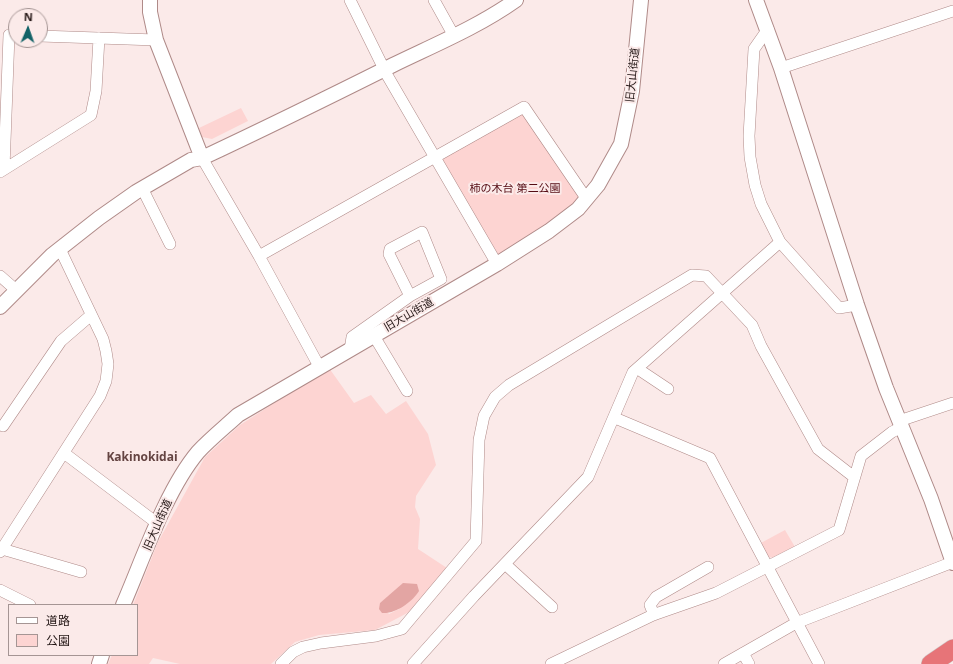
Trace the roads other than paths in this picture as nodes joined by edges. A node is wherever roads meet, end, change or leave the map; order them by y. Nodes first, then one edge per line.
1 (150, 0) edge
2 (350, 0) edge
3 (434, 0) edge
4 (516, 0) edge
5 (641, 0) edge
6 (756, 0) edge
7 (953, 11) edge
8 (768, 29) junction
9 (8, 35) edge
10 (48, 36) edge
11 (454, 36) junction
12 (99, 38) junction
13 (156, 40) junction
14 (781, 68) junction
15 (384, 70) junction
16 (436, 157) junction
17 (202, 158) junction
18 (2, 170) edge
19 (142, 188) junction
20 (586, 198) junction
21 (780, 242) junction
22 (170, 244) dead end
23 (60, 249) junction
24 (259, 256) junction
25 (497, 264) junction
26 (0, 276) edge
27 (16, 290) junction
28 (722, 293) junction
29 (410, 296) junction
30 (858, 305) junction
31 (0, 307) edge
32 (90, 316) junction
33 (374, 336) junction
34 (350, 350) junction
35 (320, 368) junction
36 (638, 369) junction
37 (411, 375) dead end
38 (668, 389) dead end
39 (953, 403) edge
40 (615, 418) junction
41 (1, 424) edge
42 (900, 424) junction
43 (64, 453) junction
44 (854, 477) junction
45 (158, 524) junction
46 (1, 551) edge
47 (953, 562) edge
48 (505, 564) junction
49 (767, 566) junction
50 (708, 567) dead end
51 (82, 572) dead end
52 (0, 590) edge
53 (28, 604) edge
54 (123, 604) edge
55 (544, 605) dead end
56 (654, 615) junction
57 (796, 623) junction
58 (953, 649) edge
59 (743, 653) junction
60 (281, 664) edge
61 (413, 664) edge
62 (551, 664) edge
63 (724, 664) edge
64 (749, 664) edge
65 (819, 664) edge
66 (931, 664) edge

1 - 13 street
2 - 15 street
3 - 11 street
4 - 11 street
5 - 20 street, 旧大山街道
6 - 8 street
7 - 14 street
8 - 14 street
8 - 21 street
9 - 18 street
10 - 12 street
11 - 15 street
12 - 13 street
12 - 18 street
13 - 17 street
14 - 30 street
15 - 16 street
15 - 17 street
16 - 20 street
16 - 24 street
16 - 25 street
17 - 19 street
17 - 24 street
19 - 22 street
19 - 23 street
20 - 25 street, 旧大山街道
21 - 28 street
21 - 30 street
23 - 27 street
23 - 32 street
24 - 35 street
25 - 33 street, 旧大山街道
26 - 27 street
27 - 31 street
28 - 36 street
28 - 44 street
28 - 60 street
29 - 29 street
29 - 34 street
30 - 42 street
32 - 41 street
32 - 43 street
33 - 34 street, 旧大山街道
33 - 37 street
34 - 35 street, 旧大山街道
35 - 45 street, 旧大山街道
36 - 38 street
36 - 40 street
39 - 42 street
40 - 48 street
40 - 49 street
42 - 44 street
42 - 47 street
43 - 45 street
43 - 46 street
44 - 49 street
45 - 54 street, 旧大山街道
46 - 51 street
47 - 57 street
48 - 55 street
48 - 61 street
49 - 56 street
49 - 57 street
50 - 56 street
52 - 53 street
56 - 62 street
57 - 59 street
57 - 65 street
58 - 66 highway
59 - 63 street
59 - 64 street

